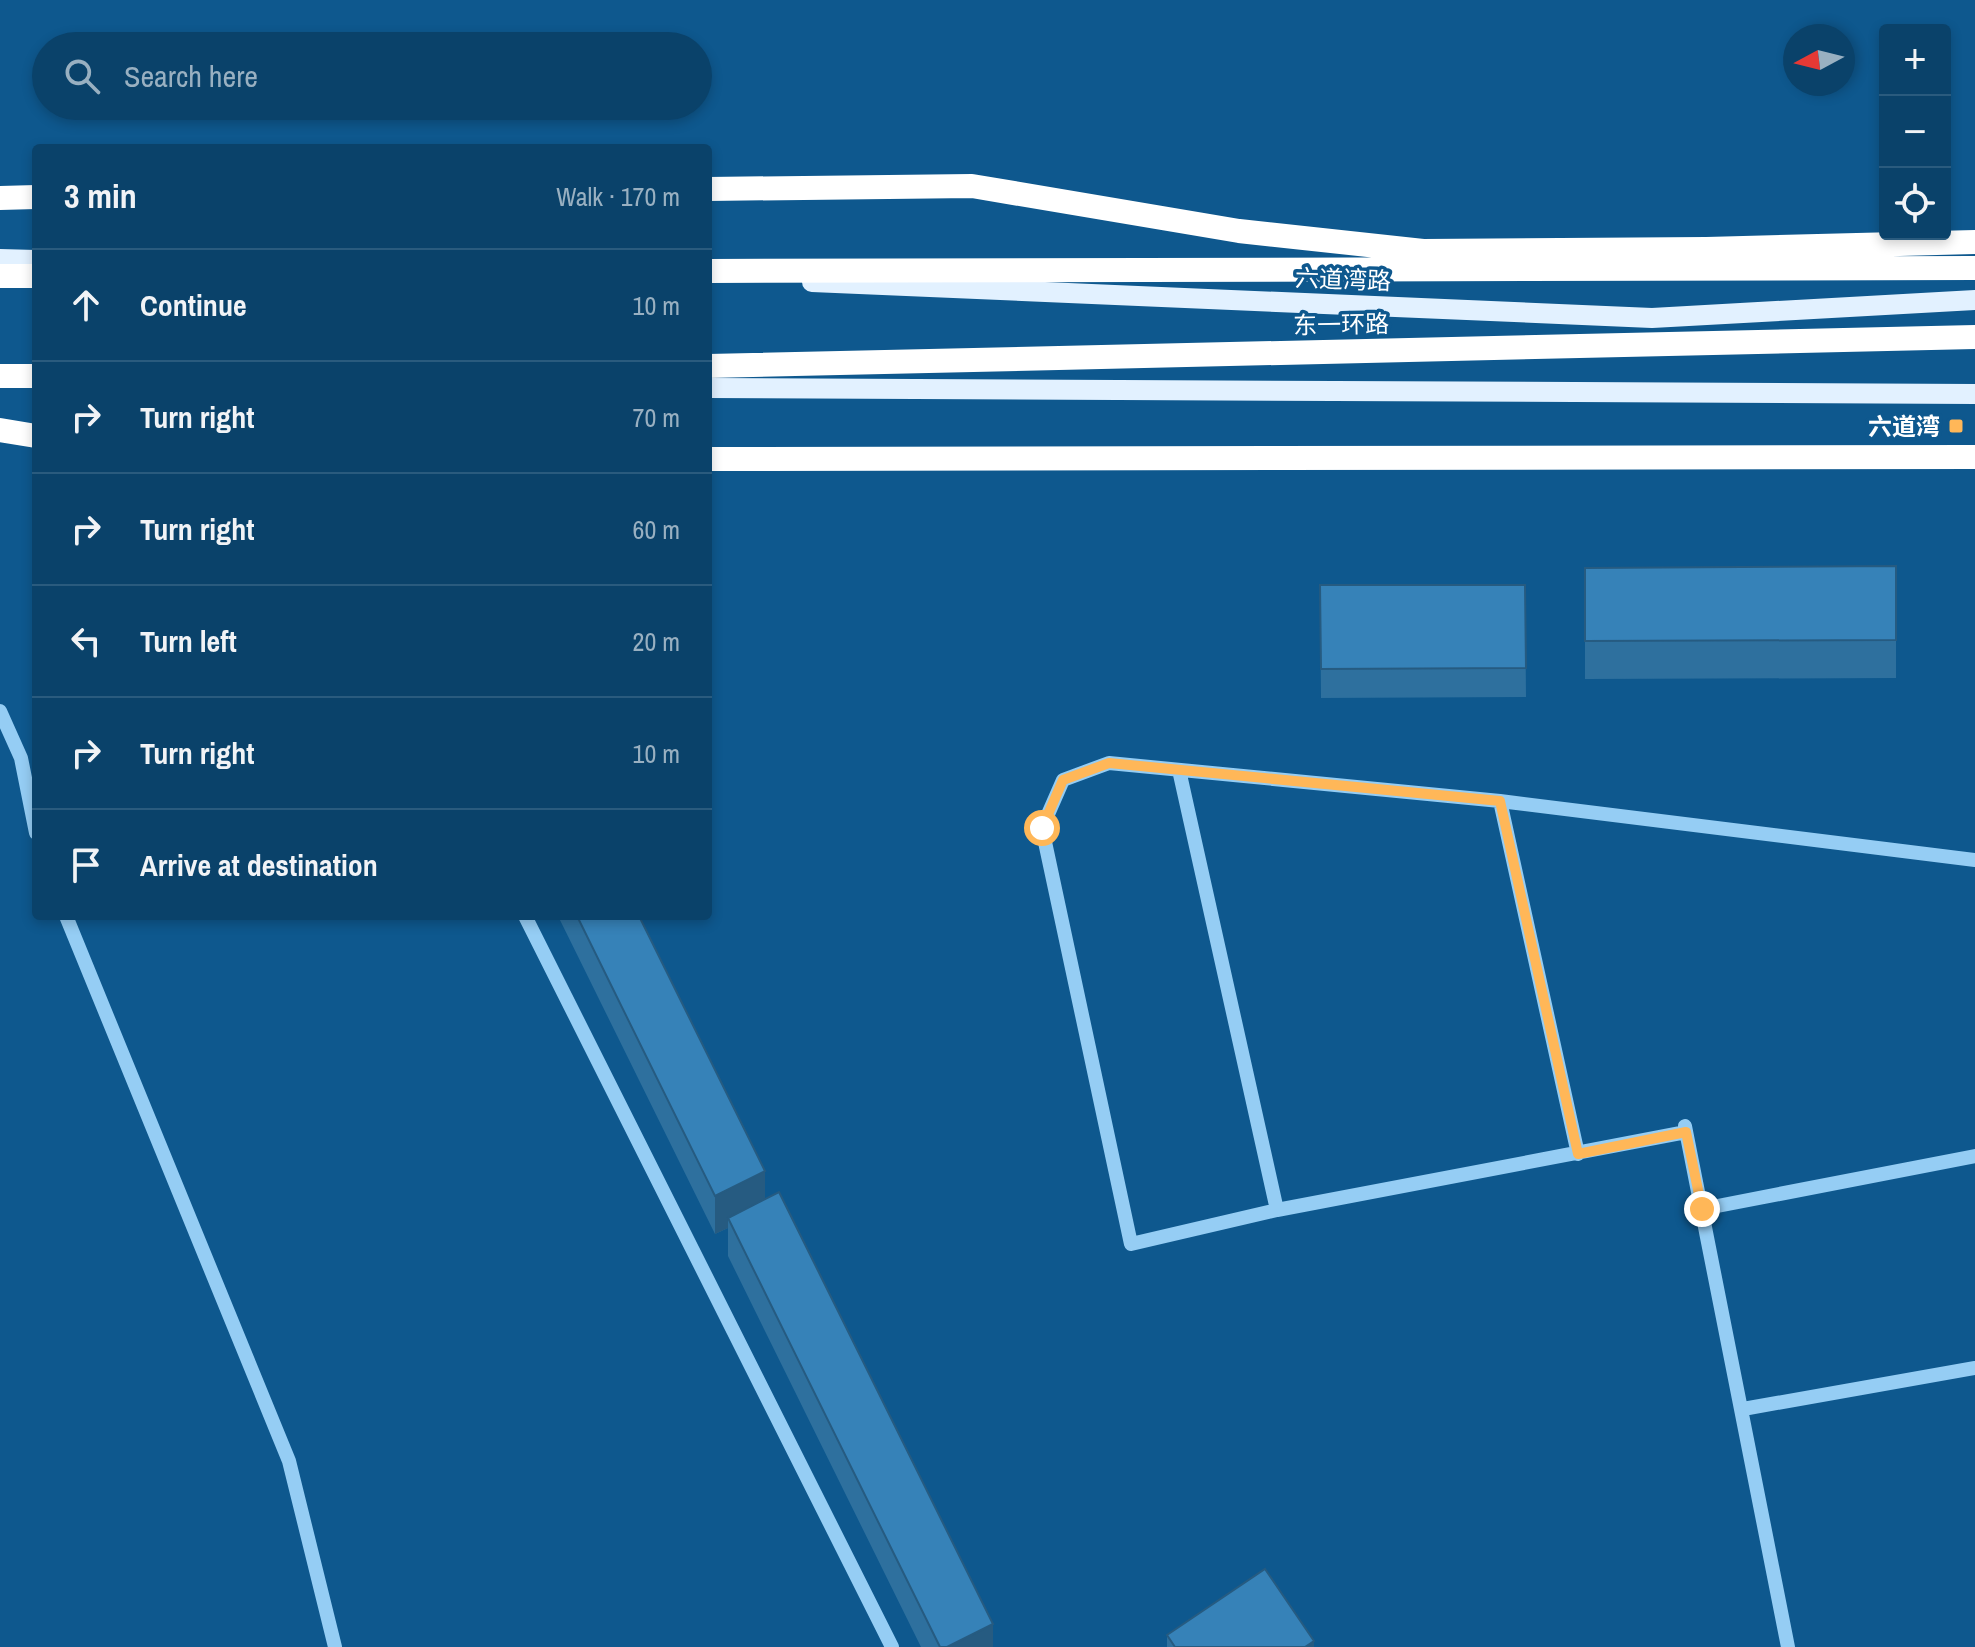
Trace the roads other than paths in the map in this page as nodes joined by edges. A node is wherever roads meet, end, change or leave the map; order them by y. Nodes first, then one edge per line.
1 (712, 189) edge
2 (32, 197) edge
3 (0, 198) edge
4 (1975, 242) edge
5 (0, 259) edge
6 (32, 260) edge
7 (1975, 268) edge
8 (712, 271) edge
9 (0, 276) edge
10 (32, 276) edge
11 (712, 277) edge
12 (1975, 300) edge
13 (1975, 337) edge
14 (712, 366) edge
15 (0, 373) edge
16 (32, 374) edge
17 (712, 388) edge
18 (1975, 394) edge
19 (0, 430) edge
20 (32, 435) edge
21 (1975, 457) edge
22 (712, 459) edge
23 (0, 711) edge
24 (1179, 770) junction
25 (1500, 801) junction
26 (32, 813) edge
27 (1975, 860) edge
28 (68, 920) edge
29 (527, 920) edge
30 (1578, 1154) junction
31 (1975, 1156) edge
32 (1702, 1209) junction
33 (1277, 1210) junction
34 (1975, 1368) edge
35 (1743, 1409) junction
36 (335, 1647) edge
37 (892, 1647) edge
38 (1788, 1647) edge

1 - 4 highway
2 - 3 highway
5 - 6 main road
7 - 8 highway
9 - 10 highway
11 - 12 main road, 六道湾路
13 - 14 highway, 东一环路
15 - 16 highway
17 - 18 main road
19 - 20 highway
21 - 22 highway
23 - 26 street
24 - 25 street
24 - 33 street
24 - 33 street
25 - 27 street
25 - 30 street
28 - 36 street
29 - 37 street
30 - 32 street
30 - 33 street
31 - 32 street
32 - 35 street
34 - 35 street
35 - 38 street

